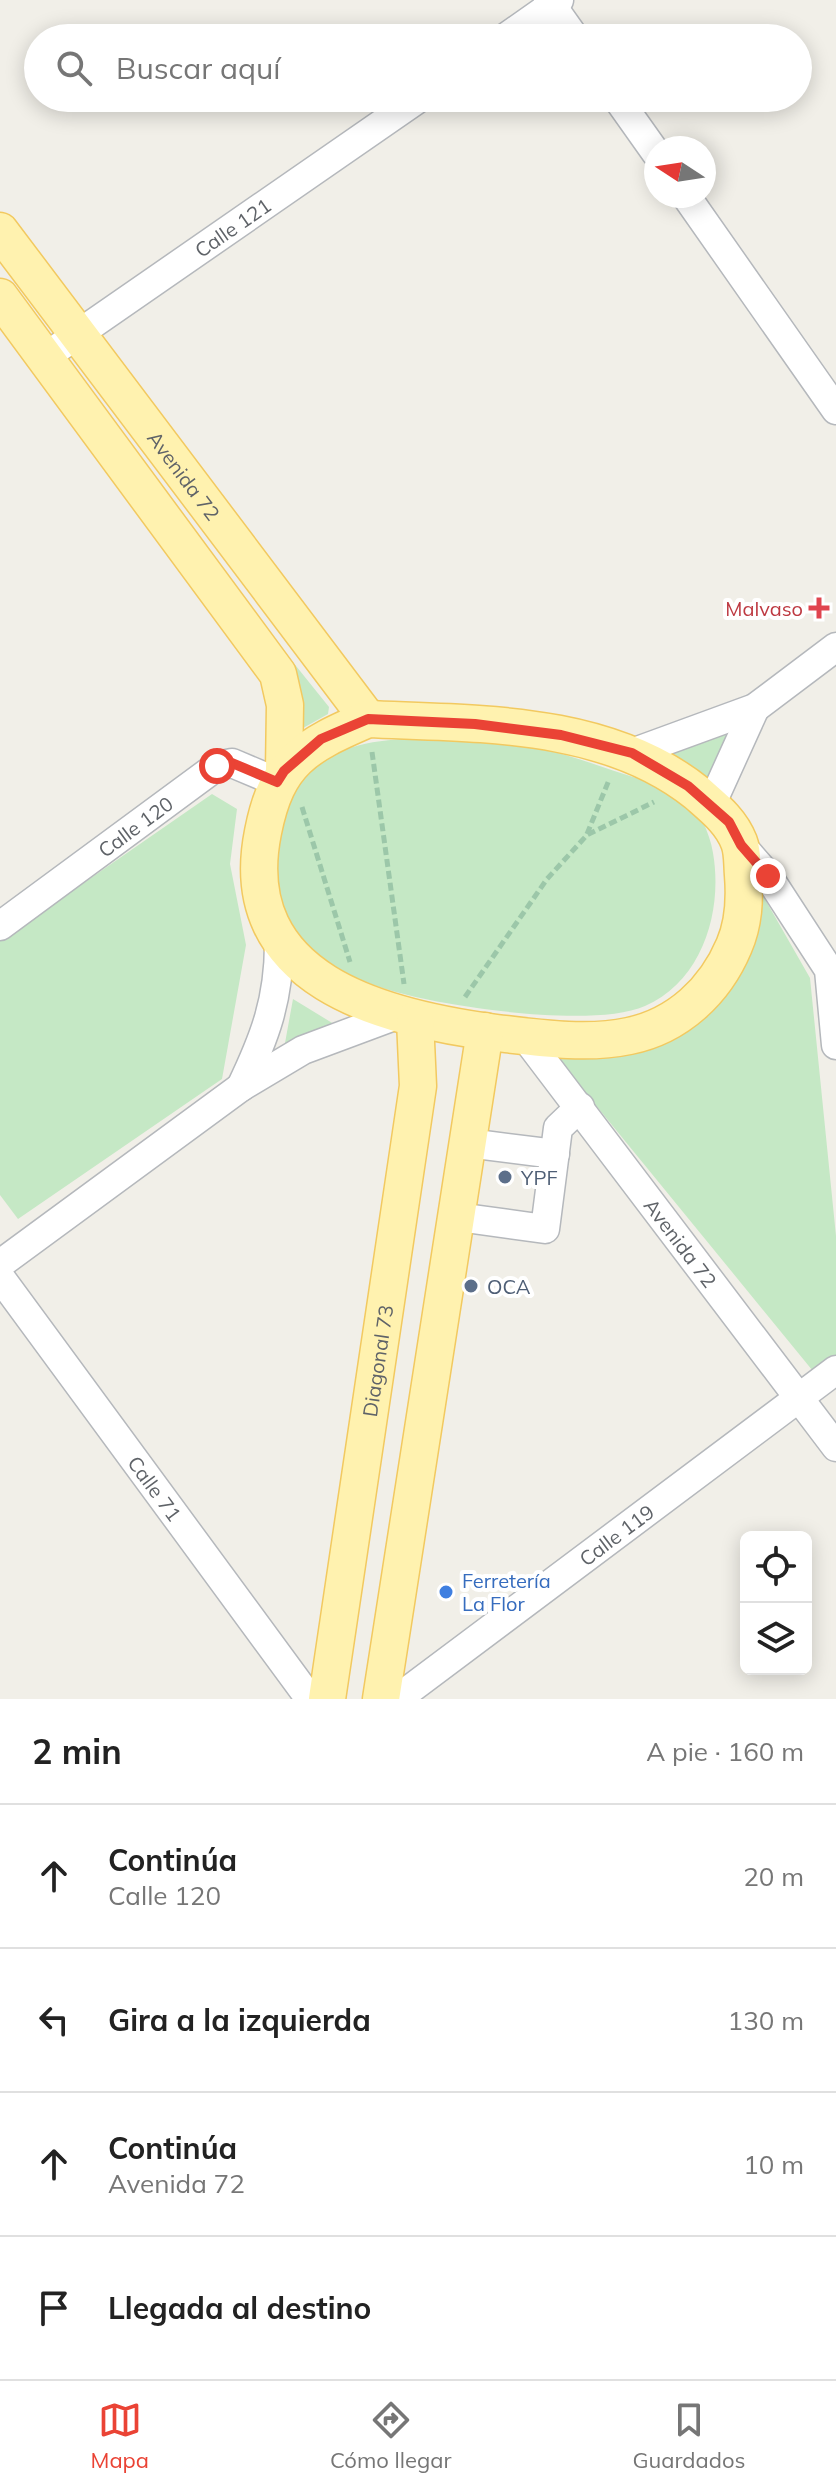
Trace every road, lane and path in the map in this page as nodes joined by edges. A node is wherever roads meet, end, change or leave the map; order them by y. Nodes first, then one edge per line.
1 (553, 2) edge
2 (524, 24) edge
3 (566, 24) edge
4 (399, 112) edge
5 (627, 112) edge
6 (644, 136) edge
7 (694, 208) edge
8 (0, 231) edge
9 (0, 297) edge
10 (77, 336) junction
11 (45, 357) junction
12 (836, 410) edge
13 (836, 647) edge
14 (755, 708) junction
15 (368, 719) junction
16 (632, 753) junction
17 (281, 776) junction
18 (700, 796) junction
19 (587, 835) junction
20 (741, 845) junction
21 (0, 926) edge
22 (279, 943) junction
23 (832, 973) edge
24 (354, 975) dead end
25 (415, 1020) junction
26 (485, 1031) junction
27 (525, 1037) junction
28 (836, 1045) edge
29 (241, 1087) junction
30 (580, 1107) junction
31 (468, 1143) junction
32 (555, 1154) junction
33 (458, 1217) junction
34 (0, 1264) edge
35 (0, 1277) edge
36 (836, 1370) edge
37 (799, 1398) junction
38 (836, 1447) edge
39 (310, 1699) edge
40 (327, 1699) edge
41 (381, 1699) edge
42 (397, 1699) edge

1 - 2 street
1 - 3 street
4 - 10 street, Calle 121
5 - 6 street
7 - 12 street
8 - 10 main road, Avenida 72
9 - 11 main road, Avenida 72
10 - 11 street, Calle 121
10 - 15 main road, Avenida 72
11 - 17 main road, Avenida 72
13 - 14 street
14 - 16 street
14 - 18 street
15 - 16 main road
15 - 17 main road
15 - 25 path
16 - 18 main road
16 - 19 path
17 - 21 street, Calle 120
17 - 22 main road, Avenida 72
17 - 24 path
18 - 19 path
18 - 20 main road
19 - 25 path
20 - 23 street
20 - 27 main road
22 - 25 main road
22 - 29 street
23 - 28 street
25 - 26 main road
25 - 29 street
25 - 40 main road, Diagonal 73
26 - 27 main road
26 - 31 main road
27 - 30 street, Avenida 72
29 - 34 street
30 - 32 street
30 - 37 street, Avenida 72
31 - 32 street
31 - 33 main road
32 - 33 street
33 - 41 main road
35 - 39 street, Calle 71
36 - 37 street, Calle 119
37 - 38 street, Avenida 72
37 - 42 street, Calle 119

